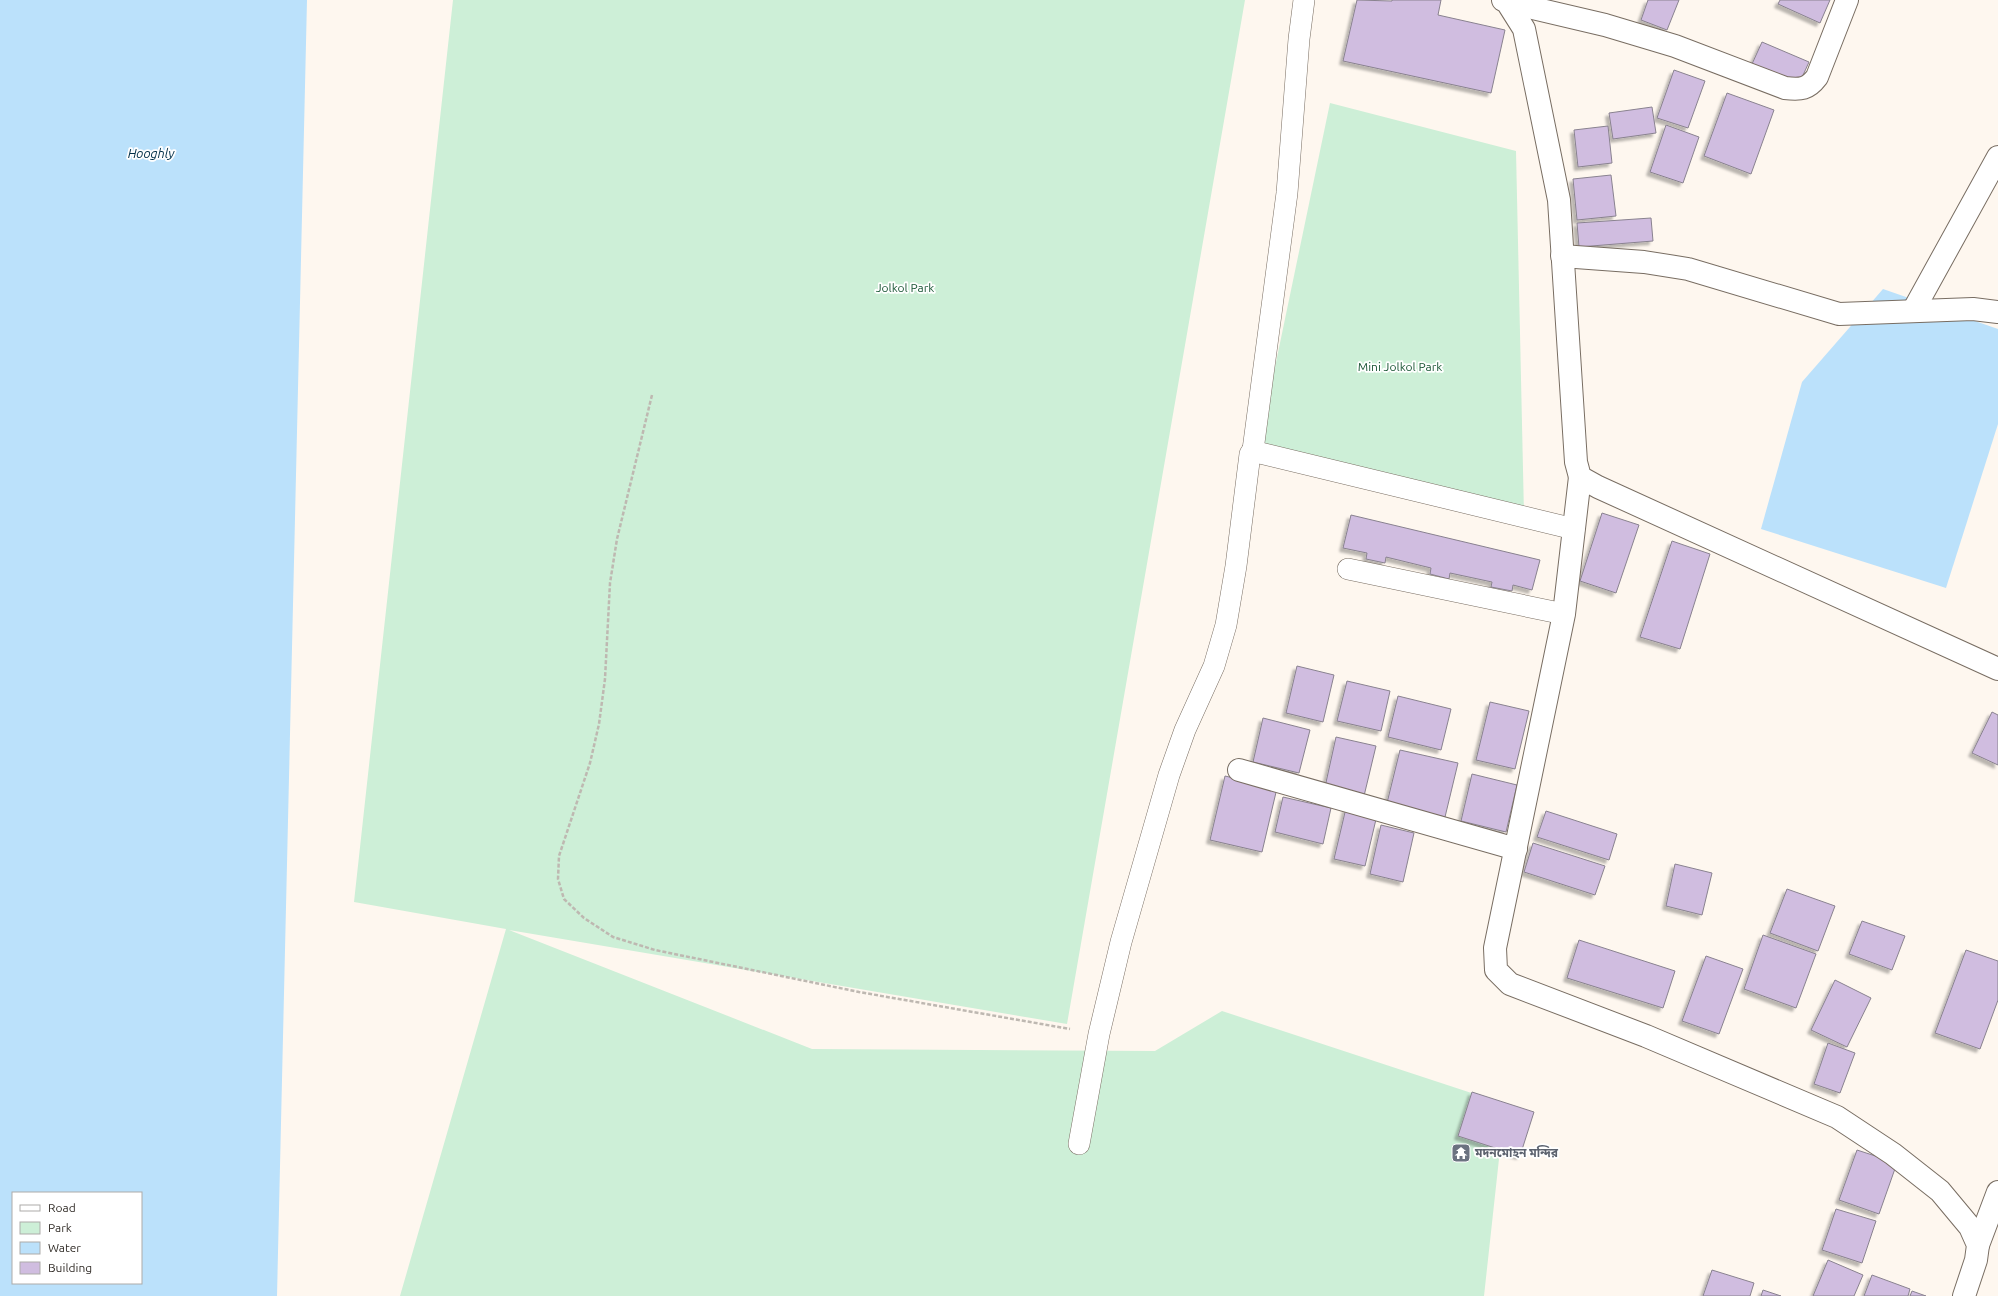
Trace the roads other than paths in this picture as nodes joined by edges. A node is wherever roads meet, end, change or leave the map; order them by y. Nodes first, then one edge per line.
1 (1304, 0) edge
2 (1847, 0) edge
3 (1505, 1) edge
4 (1998, 157) edge
5 (1562, 256) junction
6 (1913, 311) junction
7 (1998, 312) edge
8 (1253, 450) junction
9 (1580, 477) junction
10 (1574, 529) junction
11 (1348, 569) dead end
12 (1564, 614) junction
13 (1998, 669) edge
14 (1239, 770) dead end
15 (1516, 849) junction
16 (1079, 1144) dead end
17 (1998, 1192) edge
18 (1978, 1245) junction
19 (1964, 1296) edge

1 - 8 lane
2 - 3 street
3 - 5 street
4 - 6 street
5 - 6 street
5 - 9 street
6 - 7 street
8 - 10 lane
8 - 16 lane
9 - 10 street
9 - 13 street
10 - 12 street
11 - 12 lane
12 - 15 street
14 - 15 street
15 - 18 street
17 - 18 street
18 - 19 street

